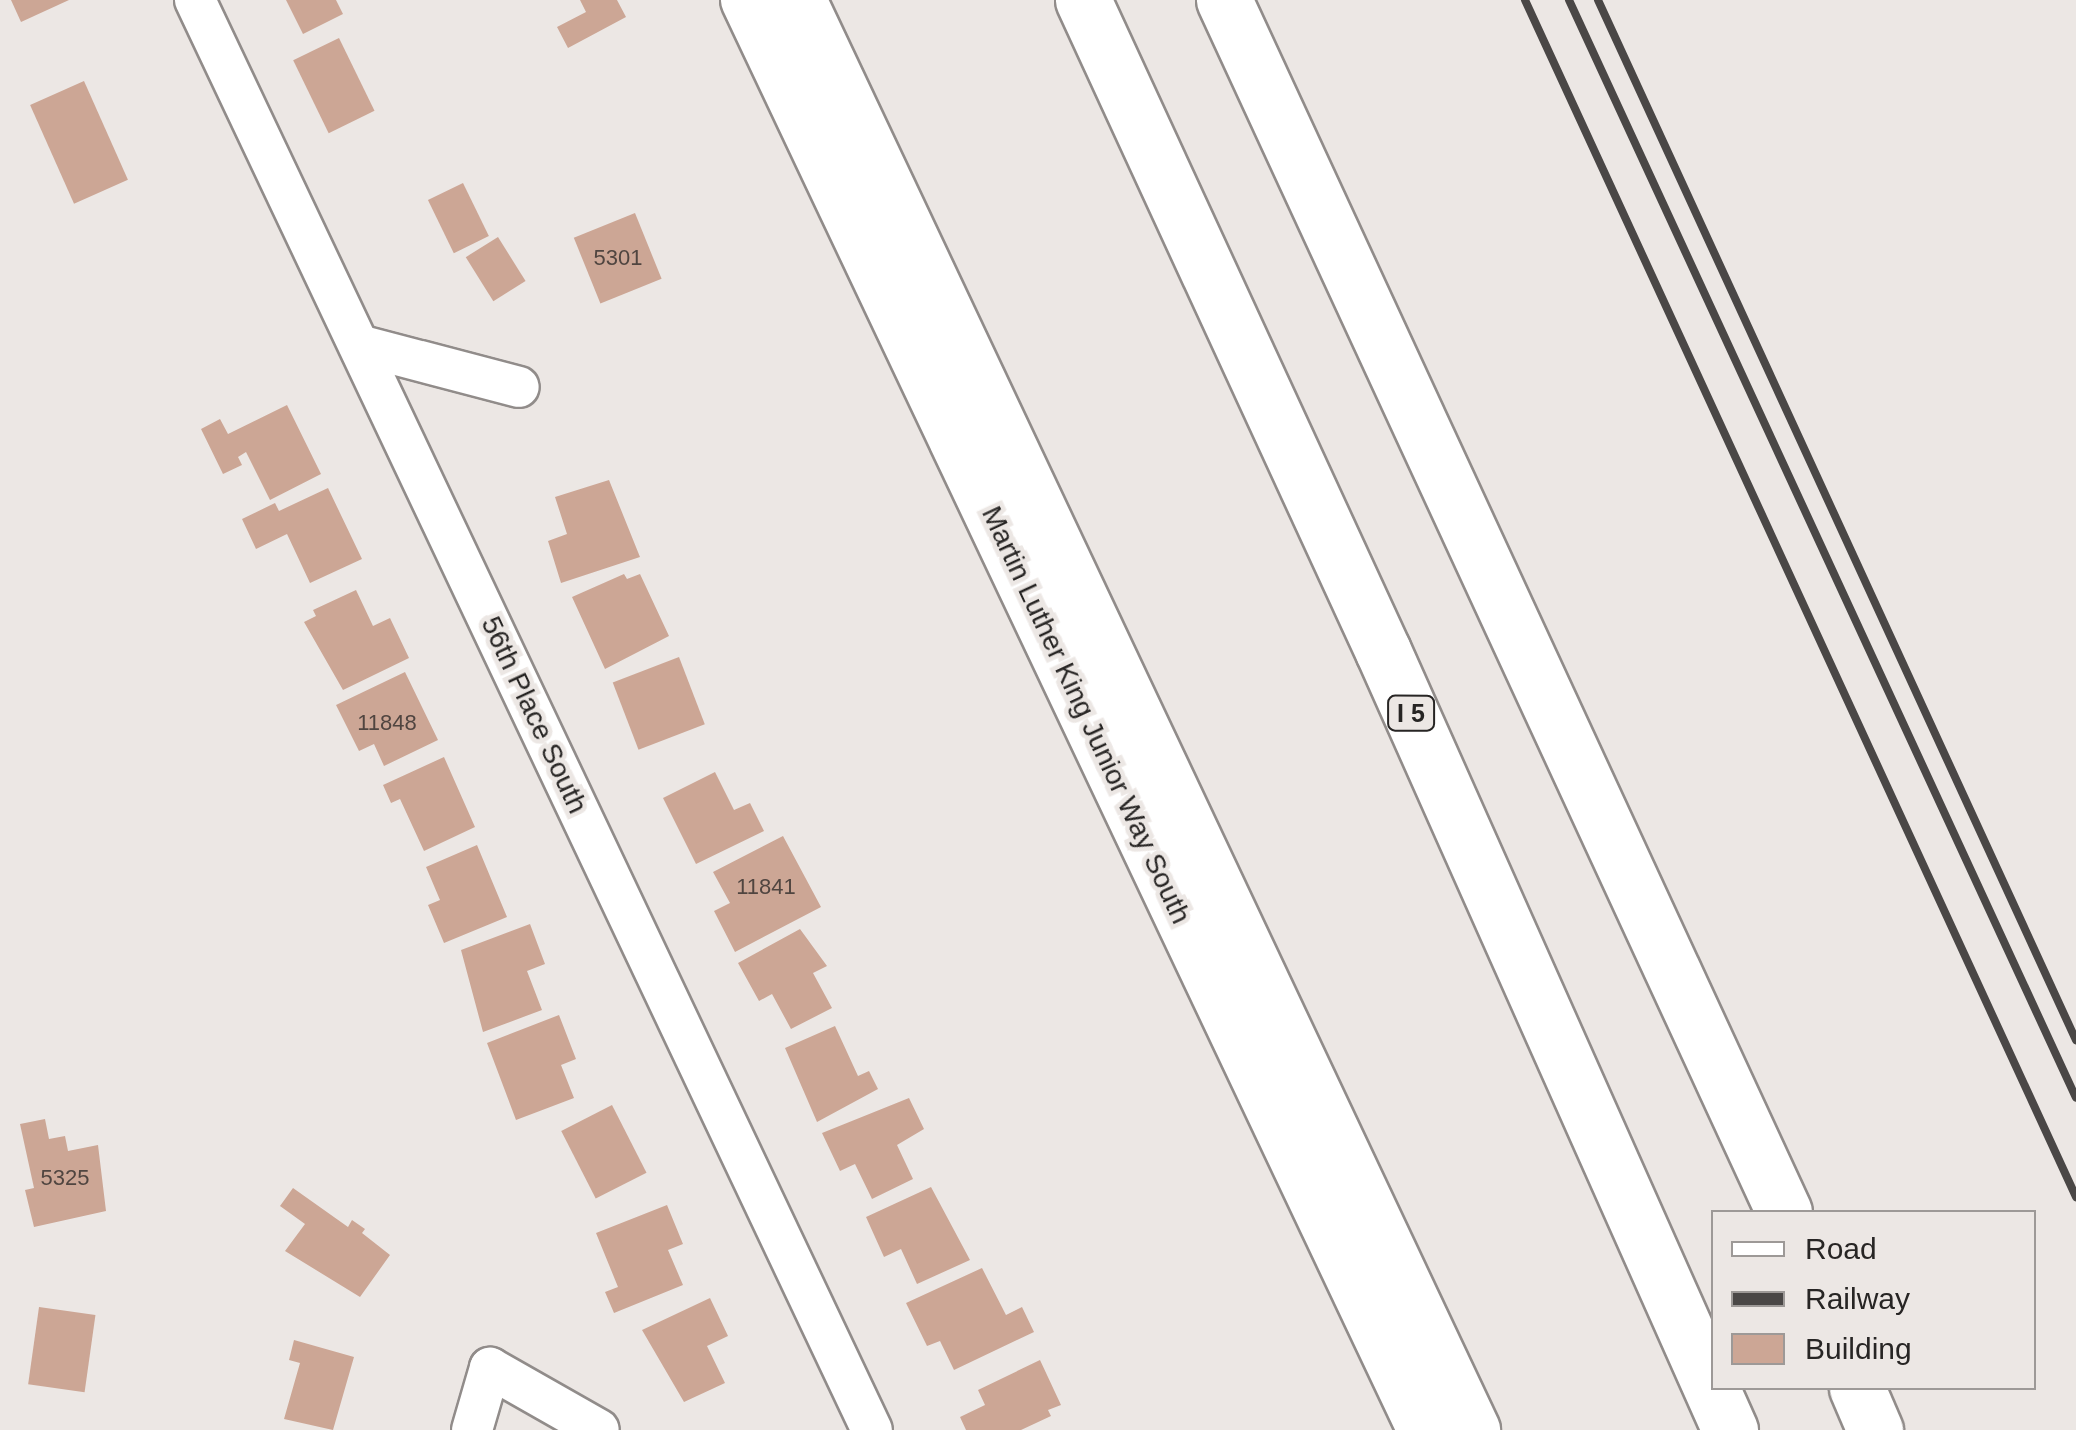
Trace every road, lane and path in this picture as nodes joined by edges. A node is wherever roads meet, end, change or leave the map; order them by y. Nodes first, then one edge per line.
1 (195, 0) edge
2 (747, 0) edge
3 (800, 0) edge
4 (1083, 0) edge
5 (1224, 0) edge
6 (359, 345) junction
7 (518, 387) dead end
8 (1783, 1210) edge
9 (1711, 1387) edge
10 (1712, 1390) edge
11 (1859, 1390) edge
12 (472, 1430) edge
13 (599, 1430) edge
14 (872, 1430) edge
15 (1424, 1430) edge
16 (1474, 1430) edge
17 (1730, 1430) edge
18 (1876, 1430) edge

1 - 6 street, 56th Place South
2 - 15 main road, Martin Luther King Junior Way South
3 - 16 main road, Martin Luther King Junior Way South
4 - 9 highway, I 5
5 - 8 highway
6 - 7 street
6 - 14 street, 56th Place South
10 - 17 highway, I 5
11 - 18 highway
12 - 13 street

